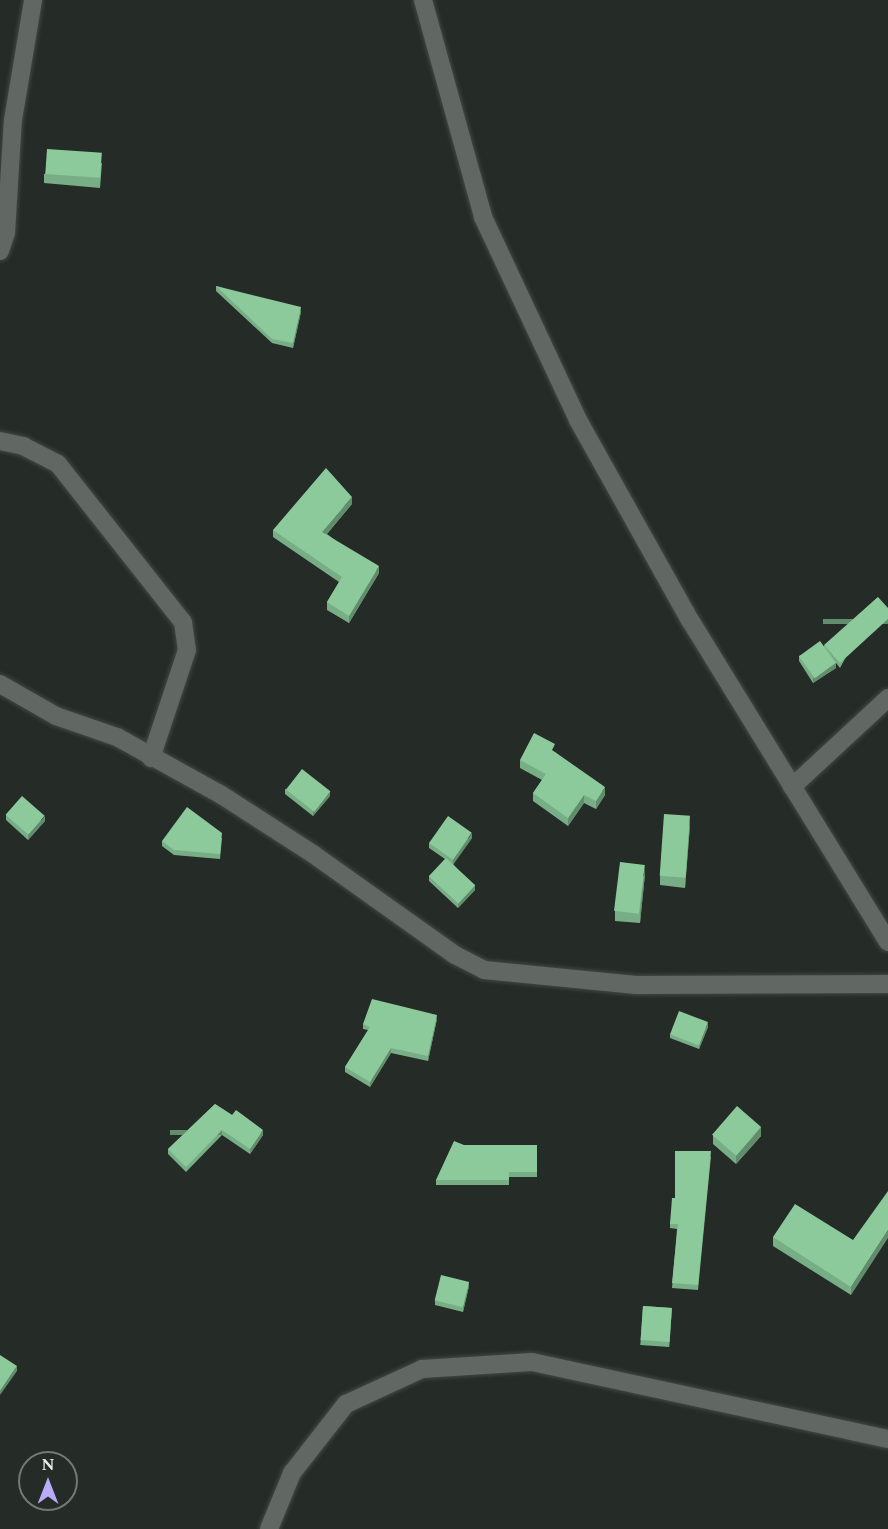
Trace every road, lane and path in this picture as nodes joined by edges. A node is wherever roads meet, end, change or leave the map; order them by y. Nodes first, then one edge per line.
1 (33, 0) edge
2 (423, 0) edge
3 (0, 252) edge
4 (0, 441) edge
5 (0, 684) edge
6 (888, 698) edge
7 (151, 758) junction
8 (792, 787) junction
9 (888, 942) edge
10 (888, 984) edge
11 (888, 1439) edge
12 (269, 1529) edge

1 - 3 street
2 - 8 street
4 - 7 street
5 - 7 street
6 - 8 street
7 - 10 street
8 - 9 street
11 - 12 street

